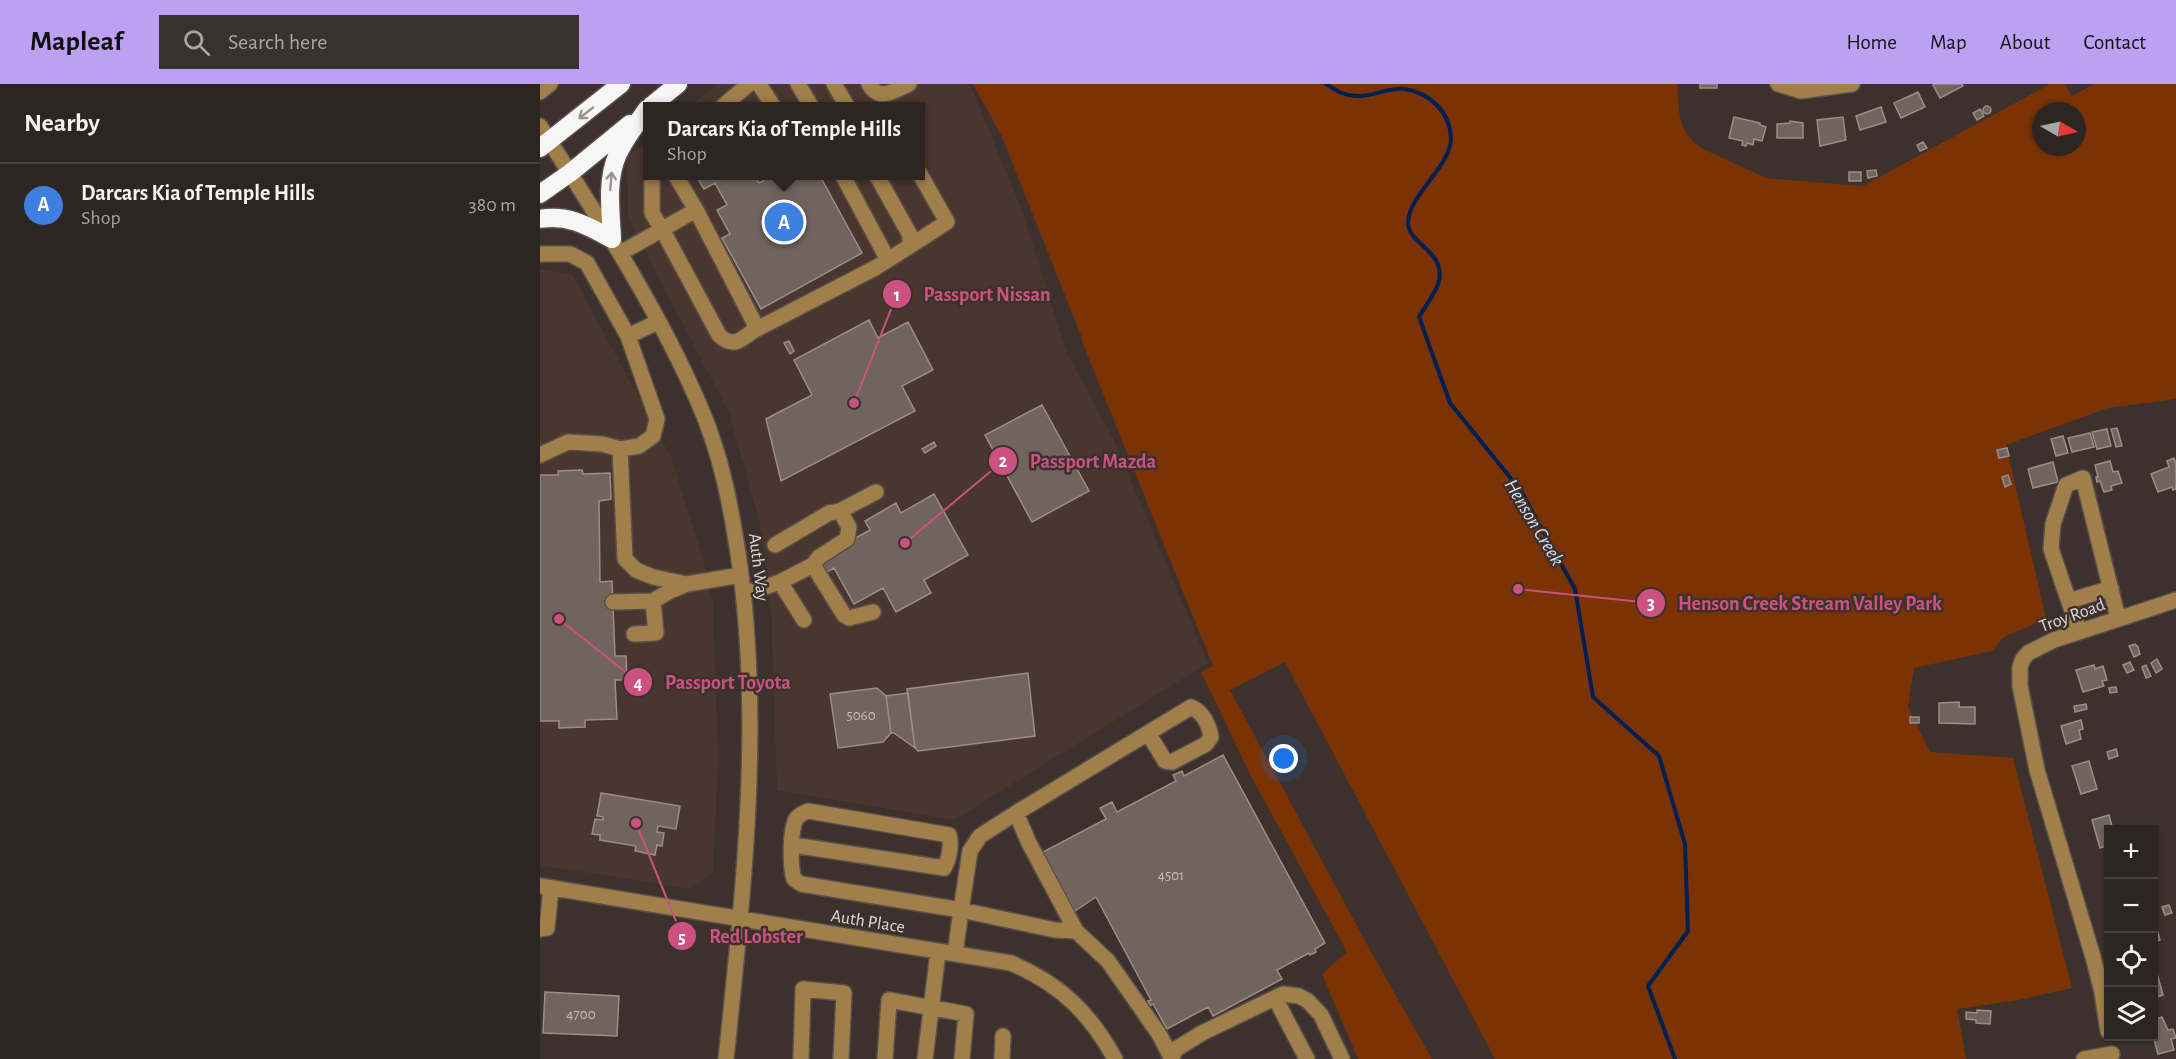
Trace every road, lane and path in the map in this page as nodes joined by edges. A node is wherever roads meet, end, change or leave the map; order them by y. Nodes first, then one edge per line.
1 (550, 84) edge
2 (621, 84) edge
3 (678, 84) edge
4 (749, 84) edge
5 (759, 84) edge
6 (798, 84) edge
7 (834, 84) edge
8 (869, 84) edge
9 (909, 84) edge
10 (1778, 84) edge
11 (1852, 84) edge
12 (540, 92) edge
13 (656, 102) edge
14 (728, 102) edge
15 (770, 102) edge
16 (809, 102) edge
17 (845, 102) edge
18 (643, 113) edge
19 (643, 116) edge
20 (540, 126) edge
21 (545, 145) edge
22 (570, 173) junction
23 (652, 180) edge
24 (678, 180) edge
25 (845, 180) edge
26 (879, 180) edge
27 (924, 180) edge
28 (540, 194) edge
29 (696, 210) junction
30 (540, 219) edge
31 (663, 229) junction
32 (616, 246) junction
33 (910, 246) junction
34 (540, 254) edge
35 (888, 260) junction
36 (658, 322) junction
37 (753, 331) junction
38 (628, 336) junction
39 (621, 449) junction
40 (540, 454) edge
41 (876, 492) dead end
42 (840, 511) junction
43 (774, 545) dead end
44 (813, 565) junction
45 (741, 575) junction
46 (780, 582) junction
47 (687, 584) junction
48 (2111, 588) junction
49 (744, 594) junction
50 (2176, 600) edge
51 (653, 601) junction
52 (2068, 601) junction
53 (614, 602) dead end
54 (873, 612) dead end
55 (2118, 618) junction
56 (804, 620) dead end
57 (2079, 632) junction
58 (634, 634) dead end
59 (1148, 733) dead end
60 (1016, 813) junction
61 (793, 845) junction
62 (545, 887) edge
63 (961, 910) junction
64 (741, 920) junction
65 (540, 929) edge
66 (1076, 931) junction
67 (938, 952) junction
68 (955, 954) junction
69 (1275, 998) junction
70 (2104, 1003) edge
71 (931, 1006) junction
72 (1003, 1036) dead end
73 (2110, 1041) edge
74 (2113, 1057) edge
75 (1171, 1058) edge
76 (726, 1059) edge
77 (801, 1059) edge
78 (841, 1059) edge
79 (885, 1059) edge
80 (925, 1059) edge
81 (962, 1059) edge
82 (1002, 1059) edge
83 (1115, 1059) edge
84 (1307, 1059) edge
85 (1342, 1059) edge
86 (2084, 1059) edge

1 - 12 street
2 -> 21 highway
3 - 13 highway
4 - 14 street
5 - 15 street
6 - 16 street
7 - 17 street
8 - 9 street
10 - 11 street
18 - 22 highway
32 -> 19 highway
20 - 21 street, Auth Way
21 - 22 street, Auth Way
22 - 28 highway
22 - 32 street, Auth Way
23 - 31 street
24 - 29 street
25 - 35 street
26 - 33 street
27 - 33 street
29 - 31 street
29 - 37 street
30 - 32 highway
31 - 32 street
31 - 37 street
32 - 36 street, Auth Way
33 - 35 street
34 - 38 street
35 - 37 street
36 - 38 street
36 - 45 street, Auth Way
38 - 39 street
39 - 40 street
39 - 47 street
41 - 42 street
42 - 43 street
42 - 44 street
44 - 46 street
44 - 54 street
45 - 47 street
45 - 49 street, Auth Way
46 - 49 street
46 - 56 street
47 - 51 street
48 - 52 street
48 - 52 street
48 - 55 street
49 - 64 street, Auth Way
50 - 55 street, Troy Road
51 - 53 street
51 - 58 street
52 - 57 street
55 - 57 street, Troy Road
57 - 70 street, Troy Road
59 - 60 street
60 - 63 street
60 - 66 street
61 - 61 street
61 - 63 street
62 - 64 street, Auth Place
62 - 65 street
63 - 66 street
63 - 68 street
64 - 67 street, Auth Place
64 - 76 street, Auth Way
66 - 75 street
67 - 68 street, Auth Place
67 - 71 street
68 - 83 street, Auth Place
69 - 75 street
69 - 84 street
69 - 85 street
71 - 79 street
71 - 80 street
71 - 81 street
72 - 82 street
73 - 74 street
74 - 86 street
77 - 78 street

